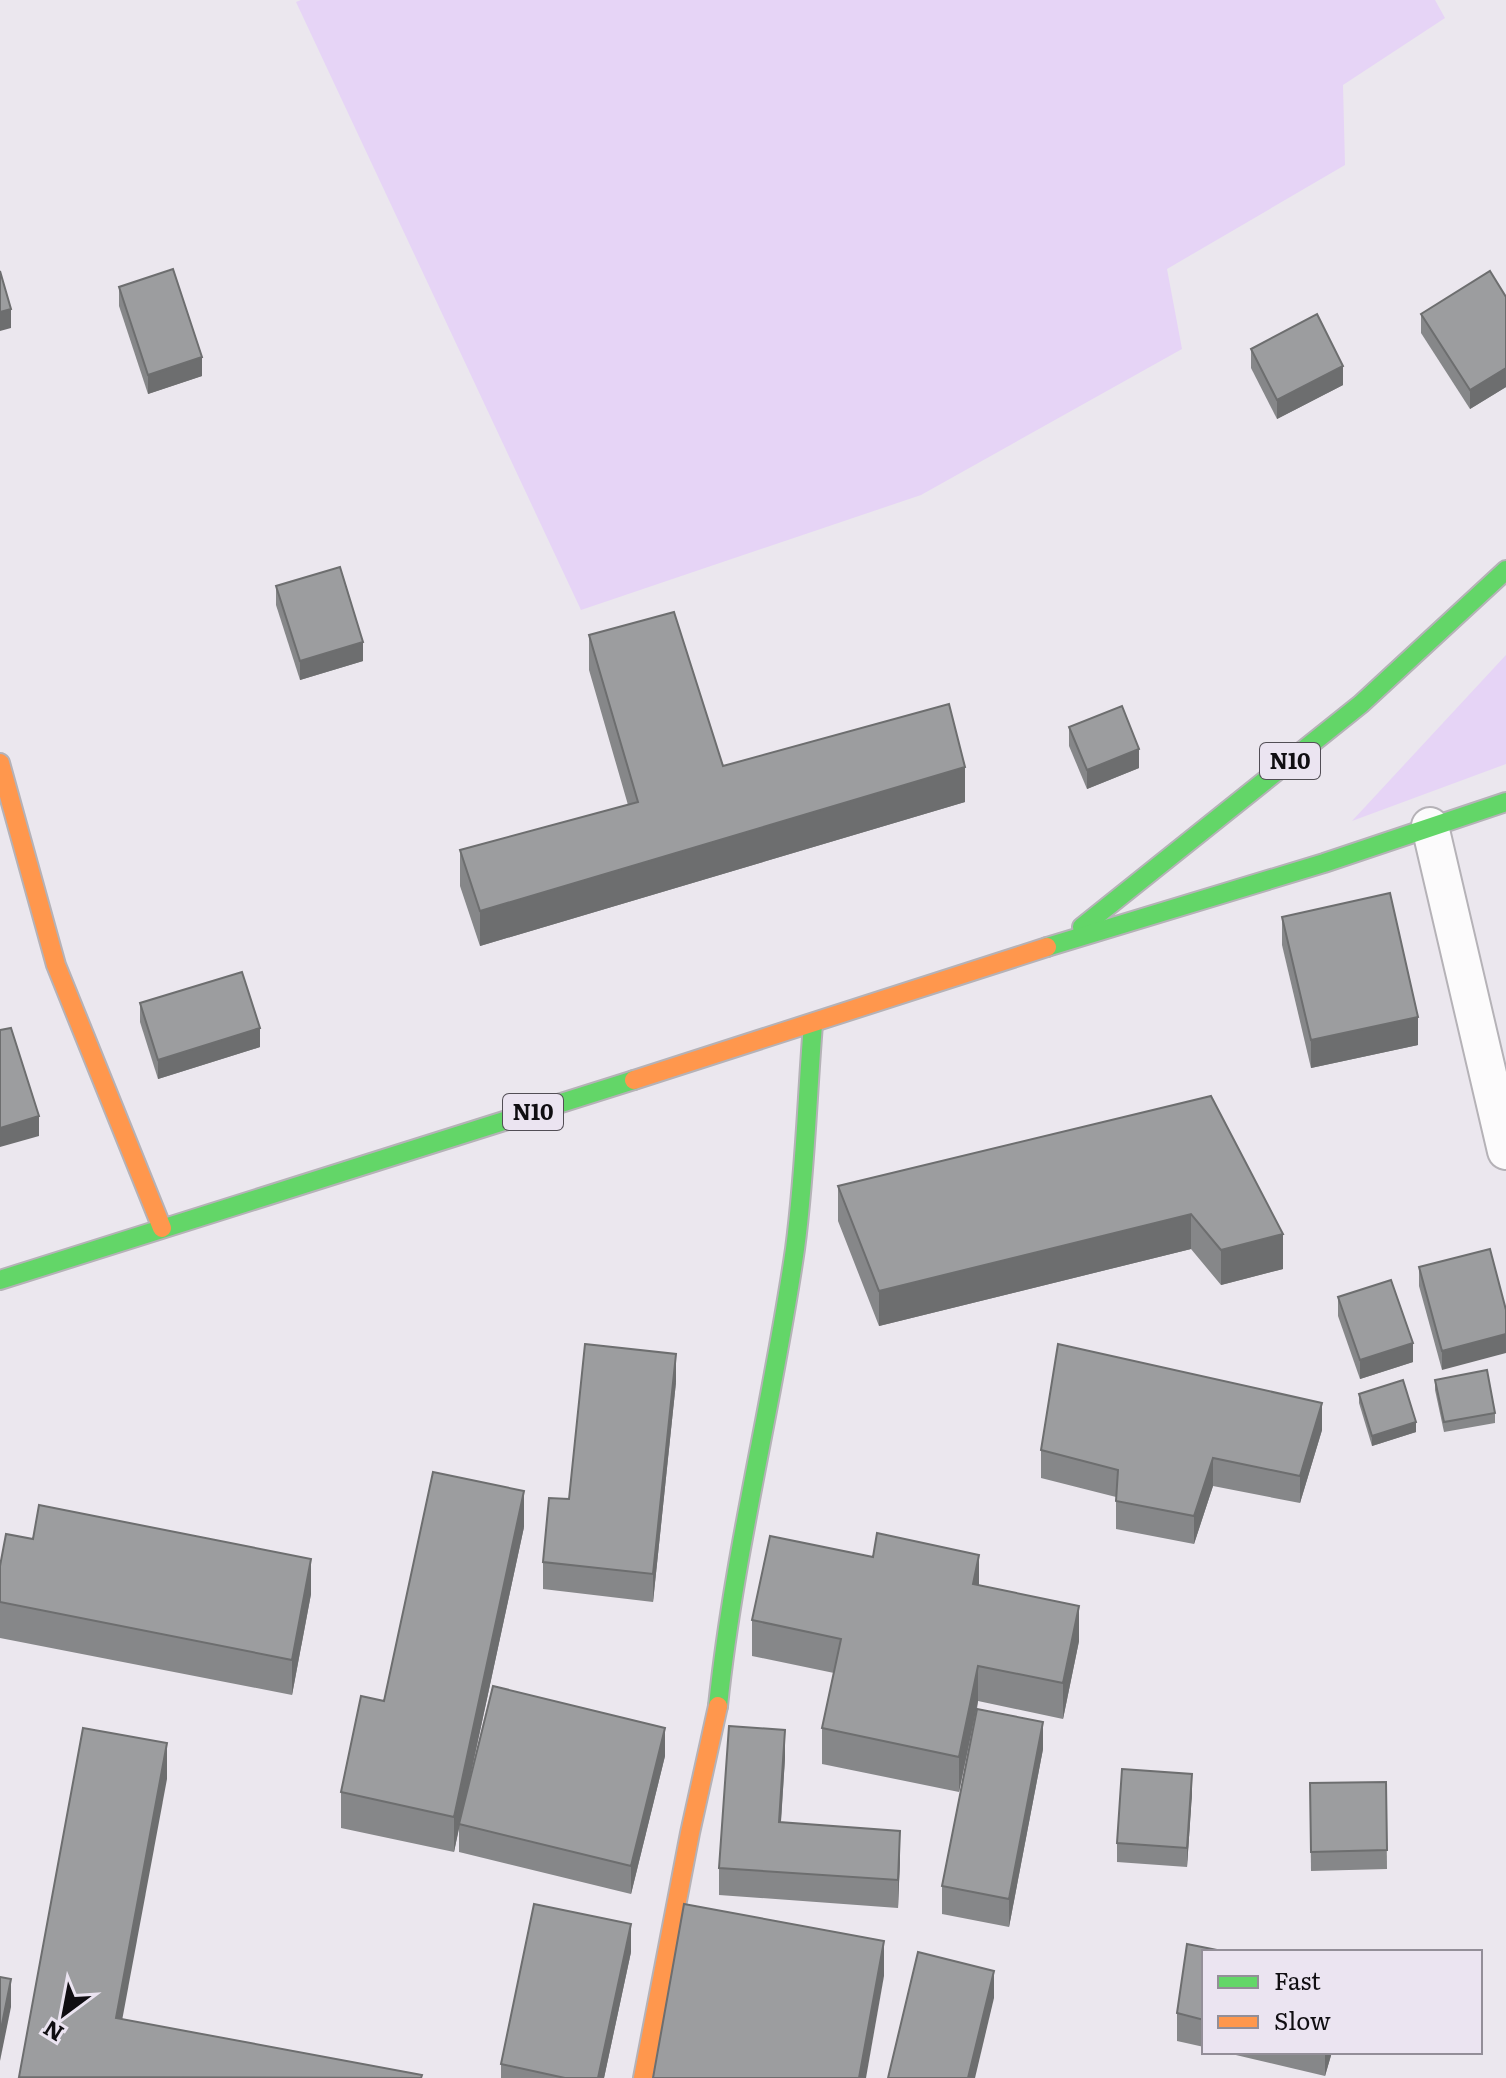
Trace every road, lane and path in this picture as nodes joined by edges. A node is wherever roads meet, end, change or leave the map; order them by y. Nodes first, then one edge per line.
1 (1506, 570) edge
2 (0, 763) edge
3 (1506, 802) edge
4 (1430, 826) junction
5 (1064, 941) junction
6 (813, 1024) junction
7 (1506, 1151) edge
8 (162, 1228) junction
9 (0, 1280) edge
10 (643, 2078) edge

1 - 5 main road, N10
2 - 8 main road
3 - 4 main road, N10
4 - 5 main road, N10
4 - 7 street
5 - 6 main road, N10
6 - 8 main road, N10
6 - 10 main road
8 - 9 main road, N10

